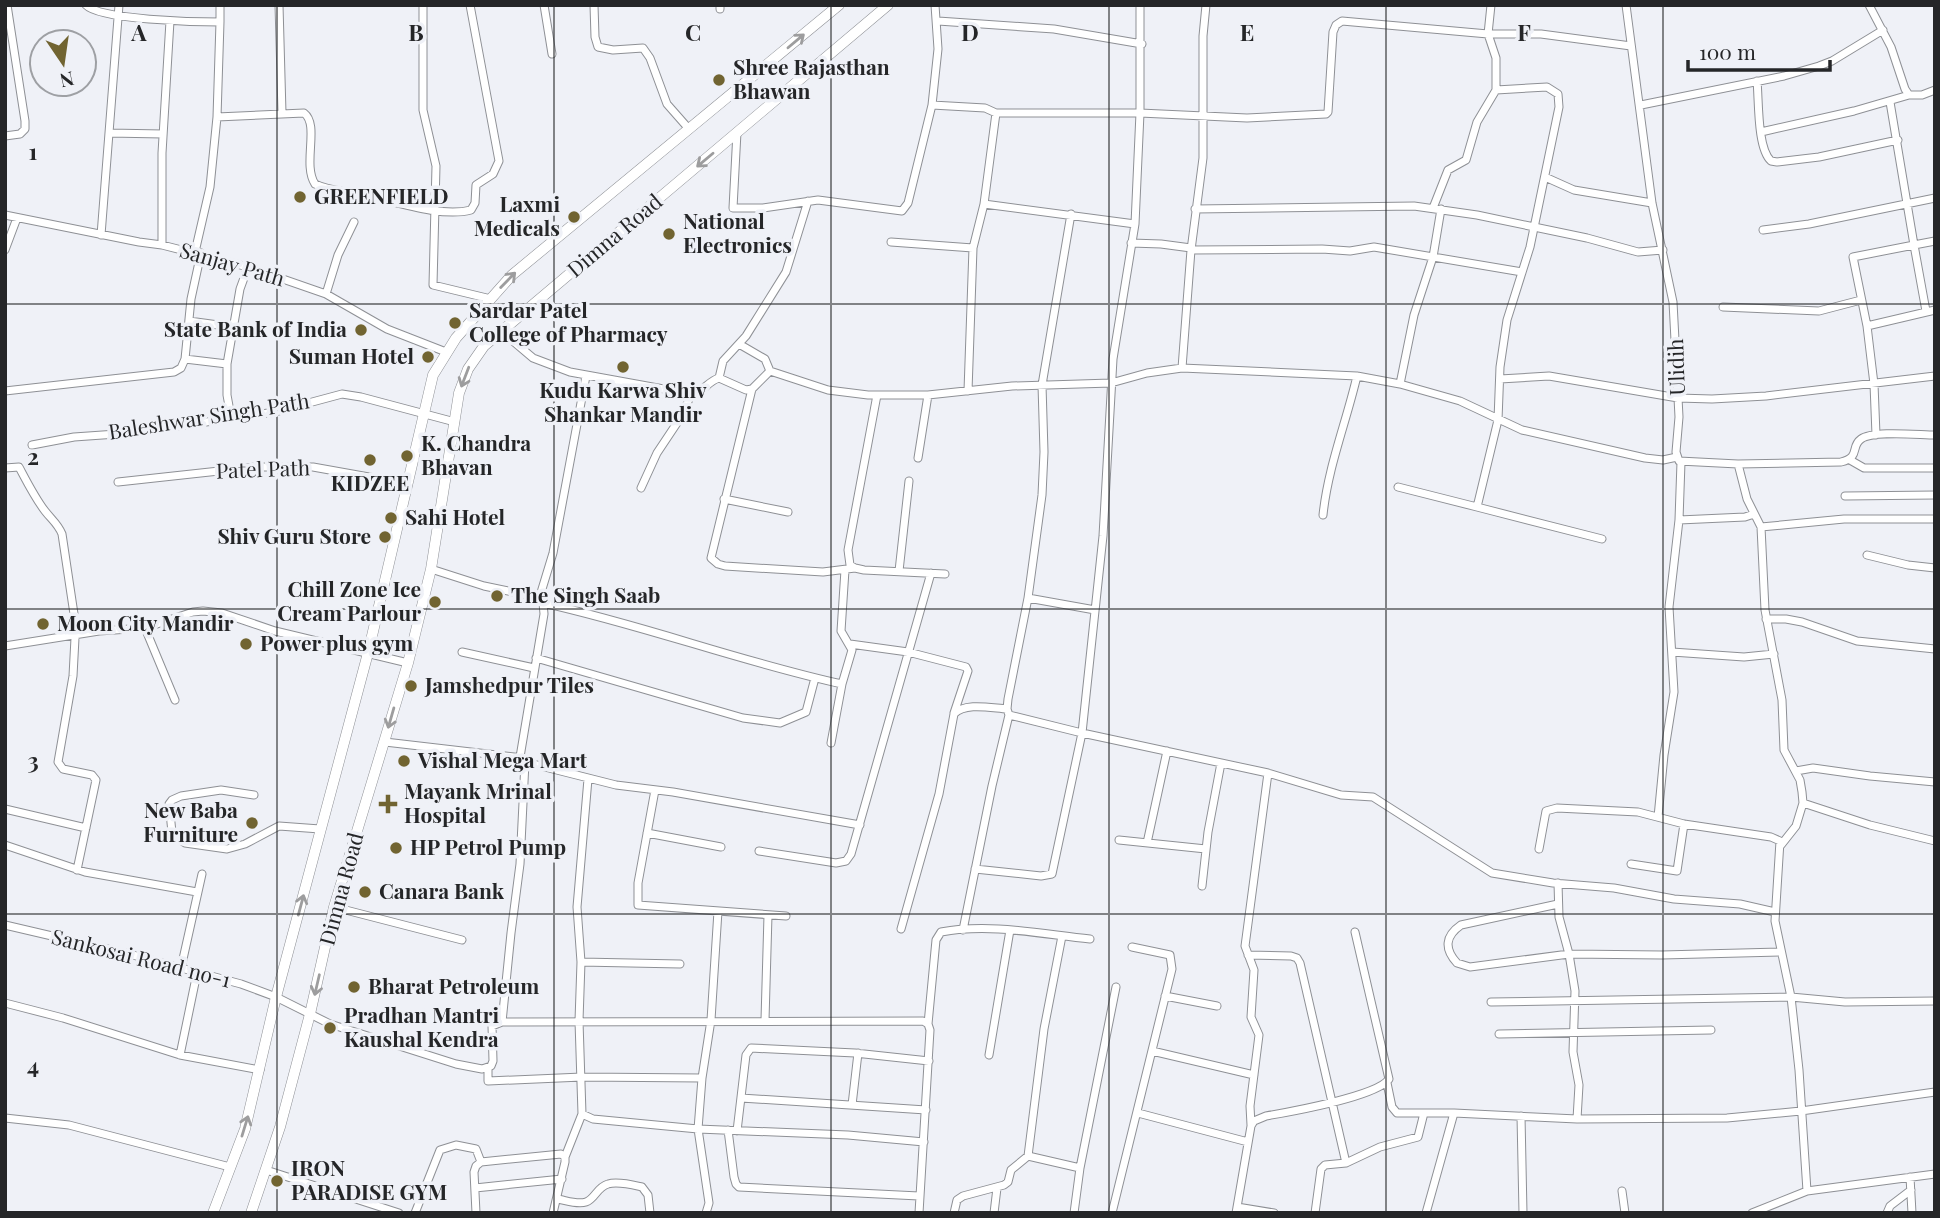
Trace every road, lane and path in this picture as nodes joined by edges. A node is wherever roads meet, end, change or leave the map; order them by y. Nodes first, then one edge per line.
1 (7, 5) edge
2 (86, 5) edge
3 (119, 5) edge
4 (220, 5) edge
5 (281, 5) edge
6 (423, 5) edge
7 (470, 5) edge
8 (544, 5) edge
9 (594, 5) edge
10 (839, 5) edge
11 (888, 5) edge
12 (935, 5) edge
13 (1140, 5) edge
14 (1206, 5) edge
15 (1491, 5) edge
16 (1626, 5) edge
17 (1869, 5) edge
18 (118, 15) junction
19 (170, 21) junction
20 (938, 21) junction
21 (220, 22) junction
22 (1883, 30) junction
23 (1488, 34) junction
24 (1142, 44) junction
25 (1631, 46) junction
26 (552, 54) dead end
27 (1757, 81) junction
28 (1496, 90) junction
29 (1935, 90) edge
30 (1909, 95) junction
31 (1889, 102) junction
32 (932, 105) junction
33 (1641, 105) junction
34 (282, 113) junction
35 (996, 113) junction
36 (1140, 113) junction
37 (1204, 116) junction
38 (217, 117) junction
39 (689, 129) junction
40 (737, 132) junction
41 (1761, 132) junction
42 (109, 133) junction
43 (163, 134) junction
44 (5, 136) edge
45 (1898, 140) junction
46 (1545, 177) junction
47 (1935, 198) edge
48 (808, 201) junction
49 (1906, 202) junction
50 (1652, 203) junction
51 (984, 204) junction
52 (1195, 209) junction
53 (1437, 209) junction
54 (435, 210) junction
55 (1071, 214) junction
56 (5, 215) edge
57 (17, 218) junction
58 (354, 222) dead end
59 (1135, 224) junction
60 (1533, 228) junction
61 (1763, 230) dead end
62 (100, 235) junction
63 (891, 242) dead end
64 (1935, 242) edge
65 (1131, 243) junction
66 (162, 245) junction
67 (1914, 245) junction
68 (973, 248) junction
69 (1191, 249) junction
70 (5, 250) edge
71 (1663, 250) junction
72 (198, 253) junction
73 (1433, 257) junction
74 (248, 267) junction
75 (1522, 272) junction
76 (326, 294) junction
77 (491, 299) junction
78 (1861, 300) junction
79 (1723, 307) dead end
80 (1931, 311) edge
81 (189, 321) junction
82 (1867, 326) junction
83 (233, 327) junction
84 (501, 331) junction
85 (739, 344) junction
86 (446, 352) junction
87 (185, 359) junction
88 (227, 364) junction
89 (1182, 368) junction
90 (770, 371) junction
91 (586, 376) junction
92 (1357, 376) junction
93 (1935, 376) edge
94 (719, 378) junction
95 (1500, 379) junction
96 (1111, 383) junction
97 (1400, 384) junction
98 (1874, 384) junction
99 (1042, 385) junction
100 (752, 389) junction
101 (5, 391) edge
102 (968, 391) junction
103 (691, 394) junction
104 (877, 395) junction
105 (928, 395) junction
106 (1678, 398) junction
107 (425, 415) junction
108 (231, 418) junction
109 (1498, 420) junction
110 (455, 422) junction
111 (1876, 435) junction
112 (1935, 435) edge
113 (32, 445) dead end
114 (919, 458) dead end
115 (1679, 459) junction
116 (1850, 460) junction
117 (1738, 464) junction
118 (5, 468) edge
119 (1935, 468) edge
120 (909, 481) dead end
121 (118, 482) dead end
122 (408, 484) junction
123 (1398, 487) dead end
124 (641, 488) dead end
125 (1935, 495) edge
126 (1845, 496) dead end
127 (724, 499) junction
128 (1477, 508) junction
129 (788, 512) dead end
130 (1754, 514) junction
131 (1323, 515) dead end
132 (1935, 519) edge
133 (1679, 520) junction
134 (1760, 527) junction
135 (1602, 539) dead end
136 (1867, 555) dead end
137 (855, 568) junction
138 (1935, 568) edge
139 (431, 569) junction
140 (845, 570) junction
141 (899, 571) junction
142 (931, 573) junction
143 (945, 573) dead end
144 (1028, 598) junction
145 (541, 601) junction
146 (1095, 610) junction
147 (1766, 619) junction
148 (145, 628) junction
149 (76, 639) junction
150 (850, 644) junction
151 (5, 646) edge
152 (1935, 649) edge
153 (462, 652) dead end
154 (1672, 652) junction
155 (368, 653) junction
156 (909, 653) junction
157 (1774, 654) junction
158 (536, 658) junction
159 (408, 663) junction
160 (534, 668) junction
161 (815, 678) junction
162 (842, 684) junction
163 (175, 700) dead end
164 (1008, 712) junction
165 (954, 713) junction
166 (1082, 733) junction
167 (384, 742) junction
168 (831, 743) dead end
169 (1167, 751) junction
170 (523, 760) junction
171 (1221, 763) junction
172 (1796, 771) junction
173 (1268, 773) junction
174 (589, 779) junction
175 (1935, 782) edge
176 (655, 790) junction
177 (254, 795) dead end
178 (1802, 803) junction
179 (5, 809) edge
180 (1658, 817) junction
181 (1684, 824) junction
182 (860, 825) junction
183 (86, 828) junction
184 (320, 829) junction
185 (647, 833) junction
186 (1119, 840) dead end
187 (1935, 841) edge
188 (1147, 843) junction
189 (5, 845) edge
190 (1781, 845) junction
191 (721, 847) dead end
192 (1206, 849) junction
193 (1539, 849) dead end
194 (759, 851) dead end
195 (1631, 864) dead end
196 (975, 869) junction
197 (77, 870) junction
198 (202, 873) dead end
199 (1558, 883) junction
200 (1202, 886) dead end
201 (197, 892) junction
202 (1558, 904) junction
203 (334, 907) junction
204 (718, 911) junction
205 (1775, 912) junction
206 (768, 915) junction
207 (786, 916) dead end
208 (5, 925) edge
209 (901, 929) dead end
210 (963, 930) junction
211 (1010, 930) junction
212 (1355, 932) dead end
213 (1062, 936) junction
214 (1090, 939) dead end
215 (462, 940) dead end
216 (1132, 947) dead end
217 (1780, 952) junction
218 (1569, 954) junction
219 (1248, 955) junction
220 (581, 962) junction
221 (680, 964) dead end
222 (181, 968) junction
223 (197, 973) junction
224 (1116, 987) dead end
225 (1166, 996) junction
226 (1791, 996) junction
227 (276, 997) junction
228 (1576, 999) junction
229 (1935, 1001) edge
230 (1491, 1002) dead end
231 (5, 1003) edge
232 (1217, 1006) dead end
233 (310, 1014) junction
234 (711, 1020) junction
235 (765, 1020) junction
236 (579, 1021) junction
237 (502, 1023) junction
238 (928, 1024) junction
239 (1711, 1030) dead end
240 (1574, 1031) junction
241 (1499, 1034) dead end
242 (1152, 1051) junction
243 (858, 1053) junction
244 (180, 1055) junction
245 (989, 1055) dead end
246 (929, 1061) junction
247 (488, 1068) junction
248 (260, 1070) junction
249 (1254, 1075) junction
250 (582, 1077) junction
251 (702, 1078) junction
252 (1387, 1083) junction
253 (1935, 1092) edge
254 (741, 1098) junction
255 (1333, 1101) junction
256 (852, 1105) junction
257 (926, 1110) junction
258 (1801, 1111) junction
259 (1424, 1113) junction
260 (1454, 1113) junction
261 (582, 1114) junction
262 (1138, 1114) junction
263 (1521, 1116) junction
264 (5, 1118) edge
265 (1577, 1119) junction
266 (1251, 1126) junction
267 (698, 1129) junction
268 (733, 1130) junction
269 (923, 1142) junction
270 (1248, 1142) junction
271 (1028, 1156) junction
272 (565, 1157) junction
273 (481, 1162) junction
274 (1346, 1163) junction
275 (230, 1167) junction
276 (1080, 1168) junction
277 (266, 1170) junction
278 (1935, 1174) edge
279 (1910, 1177) junction
280 (562, 1179) junction
281 (475, 1188) junction
282 (997, 1188) junction
283 (1911, 1189) junction
284 (1622, 1191) dead end
285 (1807, 1191) junction
286 (919, 1196) junction
287 (557, 1199) junction
288 (1236, 1210) edge
289 (213, 1213) edge
290 (251, 1213) edge
291 (398, 1213) edge
292 (415, 1213) edge
293 (476, 1213) edge
294 (553, 1213) edge
295 (650, 1213) edge
296 (706, 1213) edge
297 (919, 1213) edge
298 (954, 1213) edge
299 (994, 1213) edge
300 (1074, 1213) edge
301 (1112, 1213) edge
302 (1274, 1213) edge
303 (1315, 1213) edge
304 (1426, 1213) edge
305 (1523, 1213) edge
306 (1625, 1213) edge
307 (1752, 1213) edge
308 (1887, 1213) edge
309 (1912, 1213) edge

1 - 44 street
2 - 18 street
3 - 18 street
4 - 21 street
5 - 34 street
6 - 54 street
7 - 54 street
8 - 26 street
9 - 39 street
39 -> 10 street
11 - 40 street, Dimna Road
12 - 20 street
13 - 24 street
14 - 37 street
15 - 23 street
16 - 25 street, Ulidih
17 - 22 street
18 - 19 street
18 - 42 street
19 - 21 street
19 - 43 street
20 - 24 street
20 - 32 street
21 - 38 street
22 - 27 street
22 - 30 street
23 - 25 street
23 - 28 street
23 - 37 street
24 - 36 street
25 - 33 street, Ulidih
27 - 33 street
27 - 41 street
28 - 46 street
28 - 53 street
29 - 30 street
30 - 31 street
31 - 41 street
31 - 45 street
32 - 35 street
32 - 48 street
33 - 50 street, Ulidih
34 - 38 street
34 - 54 street
35 - 36 street
35 - 51 street
36 - 37 street
36 - 59 street
37 - 52 street
38 - 72 street
77 -> 39 street
40 - 48 street
40 -> 84 street, Dimna Road
41 - 45 street
42 - 43 street
42 - 62 street
43 - 66 street
45 - 49 street
46 - 50 street
46 - 60 street
47 - 49 street
48 - 85 street
49 - 61 street
49 - 67 street
50 - 71 street, Ulidih
51 - 55 street
51 - 68 street
52 - 53 street
52 - 69 street
53 - 60 street
53 - 73 street
54 - 77 street
55 - 59 street
55 - 99 street
56 - 57 street, Sanjay Path
57 - 62 street, Sanjay Path
57 - 70 street
58 - 76 street
59 - 65 street
60 - 71 street
60 - 75 street
62 - 66 street, Sanjay Path
63 - 68 street
64 - 67 street
65 - 69 street
65 - 96 street
66 - 72 street, Sanjay Path
67 - 78 street
67 - 80 street
68 - 102 street
69 - 73 street
69 - 89 street
71 - 106 street, Ulidih
72 - 74 street, Sanjay Path
72 - 81 street
73 - 75 street
73 - 97 street
74 - 76 street, Sanjay Path
74 - 83 street
75 - 95 street
76 - 86 street, Sanjay Path
77 - 86 street
78 - 79 street
78 - 82 street
80 - 82 street
81 - 83 street
81 - 87 street
82 - 98 street
83 - 88 street
84 - 91 street
84 -> 110 street, Dimna Road
85 - 90 street
85 - 94 street
86 - 107 street
87 - 88 street
87 - 101 street
88 - 108 street
89 - 92 street
89 - 96 street
90 - 100 street
90 - 104 street
91 - 103 street
91 - 145 street
92 - 97 street
92 - 131 street
93 - 98 street
94 - 100 street
94 - 103 street
95 - 106 street
95 - 109 street
96 - 99 street
96 - 146 street
97 - 109 street
98 - 106 street
98 - 111 street
99 - 102 street
99 - 144 street
100 - 127 street
102 - 105 street
103 - 124 street
104 - 105 street
104 - 137 street
105 - 114 street
106 - 115 street, Ulidih
107 - 108 street, Baleshwar Singh Path
107 - 110 street, Baleshwar Singh Path
107 - 122 street
108 - 113 street, Baleshwar Singh Path
109 - 115 street
109 - 128 street
110 - 139 street, Dimna Road
111 - 112 street
111 - 116 street
115 - 117 street
115 - 133 street, Ulidih
116 - 117 street
116 - 119 street
117 - 130 street
118 - 149 street
120 - 141 street
121 - 122 street, Patel Path
122 - 155 street
123 - 128 street
125 - 126 street
127 - 129 street
127 - 140 street
128 - 135 street
130 - 133 street
130 - 134 street
132 - 134 street
133 - 154 street, Ulidih
134 - 147 street
136 - 138 street
137 - 140 street
137 - 141 street
139 - 145 street
139 - 159 street, Dimna Road
140 - 150 street
141 - 142 street
142 - 143 street
142 - 156 street
144 - 146 street
144 - 164 street
145 - 158 street
145 - 161 street
146 - 166 street
147 - 152 street
147 - 157 street
148 - 149 street
148 - 155 street
148 - 163 street
149 - 151 street
149 - 183 street
150 - 156 street
150 - 162 street
153 - 160 street
154 - 157 street
154 - 180 street, Ulidih
155 - 159 street
155 - 184 street
156 - 165 street
156 - 182 street
157 - 172 street
158 - 160 street
158 - 161 street
159 -> 167 street, Dimna Road
160 - 170 street
161 - 162 street
162 - 168 street
164 - 165 street
164 - 166 street
164 - 196 street
165 - 209 street
166 - 169 street
166 - 196 street
167 - 170 street
167 - 203 street, Dimna Road
169 - 171 street
169 - 188 street
170 - 174 street
170 - 237 street
171 - 173 street
171 - 192 street
172 - 175 street
172 - 178 street
173 - 199 street
173 - 219 street
174 - 176 street
174 - 220 street
176 - 182 street
176 - 185 street
177 - 184 street
178 - 187 street
178 - 190 street
179 - 183 street
180 - 181 street
180 - 193 street
181 - 190 street
181 - 195 street
182 - 194 street
183 - 197 street
227 -> 184 street
185 - 191 street
185 - 204 street
186 - 188 street
188 - 192 street
189 - 197 street
190 - 205 street
192 - 200 street
196 - 210 street
197 - 201 street
198 - 201 street
199 - 202 street
199 - 205 street
201 - 222 street
202 - 218 street
202 - 218 street
203 - 215 street
203 -> 233 street, Dimna Road
204 - 206 street
204 - 234 street
205 - 217 street
206 - 207 street
206 - 235 street
208 - 222 street, Sankosai Road no-1
210 - 211 street
210 - 238 street
211 - 213 street
211 - 245 street
212 - 252 street
213 - 214 street
213 - 271 street
216 - 225 street
217 - 218 street
217 - 226 street
218 - 228 street
219 - 249 street
219 - 255 street
220 - 221 street
220 - 236 street
222 - 223 street, Sankosai Road no-1
223 - 227 street, Sankosai Road no-1
223 - 244 street
224 - 276 street
225 - 232 street
225 - 242 street
226 - 228 street
226 - 229 street
226 - 258 street
227 - 233 street, Sankosai Road no-1
227 - 248 street
228 - 230 street
228 - 240 street
231 - 244 street
233 - 247 street, Sankosai Road no-1
233 - 277 street, Dimna Road
234 - 235 street
234 - 236 street
234 - 251 street
235 - 238 street
236 - 237 street
236 - 250 street
237 - 247 street
238 - 246 street
239 - 240 street
240 - 241 street
240 - 265 street
242 - 249 street
242 - 262 street
243 - 246 street
243 - 254 street
243 - 256 street
244 - 248 street
246 - 257 street
247 - 250 street
275 -> 248 street
249 - 266 street
250 - 251 street
250 - 261 street
251 - 267 street
252 - 255 street
252 - 259 street
253 - 258 street
254 - 256 street
254 - 268 street
255 - 266 street
255 - 274 street
256 - 257 street
257 - 269 street
258 - 265 street
258 - 285 street
259 - 260 street
259 - 274 street
260 - 263 street
260 - 304 street
261 - 267 street
261 - 272 street
262 - 270 street
262 - 301 street
263 - 265 street
263 - 305 street
264 - 275 street
266 - 270 street
267 - 268 street
267 - 296 street
268 - 269 street
268 - 286 street
269 - 286 street
270 - 288 street
271 - 276 street
271 - 282 street
272 - 273 street
272 - 280 street
273 - 281 street
273 - 292 street
274 - 303 street
275 - 289 street
276 - 300 street
277 - 290 street, Dimna Road
277 - 291 street
278 - 279 street
279 - 283 street
279 - 285 street
280 - 281 street
280 - 287 street
281 - 293 street
282 - 298 street
282 - 299 street
283 - 308 street
283 - 309 street
284 - 306 street
285 - 307 street
286 - 297 street
287 - 294 street
287 - 295 street
288 - 302 street

